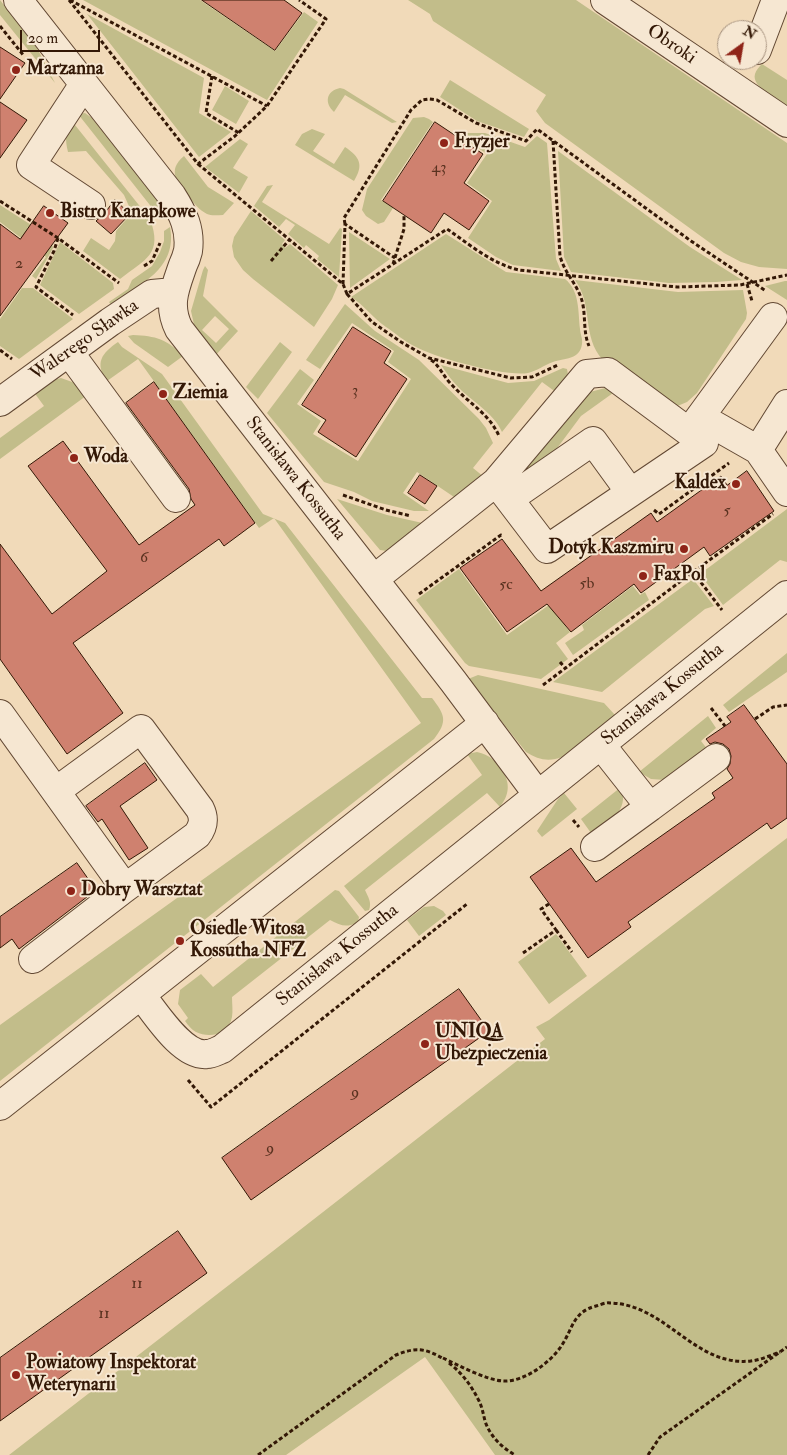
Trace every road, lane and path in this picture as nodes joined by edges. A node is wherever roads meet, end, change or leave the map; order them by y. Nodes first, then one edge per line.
1 (18, 0) edge
2 (69, 0) edge
3 (299, 0) edge
4 (605, 0) edge
5 (776, 0) edge
6 (767, 24) edge
7 (0, 26) edge
8 (24, 56) dead end
9 (745, 70) edge
10 (212, 76) junction
11 (84, 84) junction
12 (734, 87) junction
13 (267, 106) junction
14 (787, 122) edge
15 (239, 132) junction
16 (553, 141) junction
17 (198, 164) junction
18 (0, 201) edge
19 (91, 205) dead end
20 (404, 215) dead end
21 (345, 224) junction
22 (159, 235) dead end
23 (58, 238) junction
24 (289, 240) junction
25 (395, 258) junction
26 (271, 261) dead end
27 (393, 265) junction
28 (138, 271) dead end
29 (787, 275) edge
30 (568, 276) junction
31 (754, 283) junction
32 (342, 284) junction
33 (116, 290) dead end
34 (174, 292) junction
35 (772, 306) joint
36 (80, 320) dead end
37 (0, 350) edge
38 (69, 352) junction
39 (592, 352) dead end
40 (429, 358) dead end
41 (19, 364) dead end
42 (0, 402) edge
43 (787, 404) edge
44 (695, 424) junction
45 (499, 436) dead end
46 (758, 450) junction
47 (503, 490) junction
48 (630, 492) junction
49 (337, 494) dead end
50 (176, 498) dead end
51 (783, 501) edge
52 (415, 516) dead end
53 (693, 572) junction
54 (374, 579) junction
55 (787, 595) edge
56 (722, 610) dead end
57 (560, 662) dead end
58 (565, 668) junction
59 (543, 685) dead end
60 (787, 705) edge
61 (711, 708) dead end
62 (0, 714) edge
63 (755, 719) dead end
64 (485, 723) junction
65 (725, 726) dead end
66 (601, 745) junction
67 (716, 758) dead end
68 (56, 792) junction
69 (538, 795) junction
70 (650, 807) junction
71 (595, 847) dead end
72 (125, 888) junction
73 (549, 904) dead end
74 (556, 930) junction
75 (572, 952) dead end
76 (523, 953) dead end
77 (33, 959) dead end
78 (141, 995) junction
79 (0, 1106) edge
80 (787, 1347) edge
81 (780, 1352) junction
82 (443, 1358) junction
83 (258, 1455) edge
84 (515, 1455) edge
85 (648, 1455) edge

1 - 11 street, Stanisława Kossutha
2 - 10 path
2 - 17 path
3 - 13 path
4 - 12 street, Obroki
5 - 6 street
7 - 8 path
9 - 12 street
10 - 13 path
10 - 15 path
11 - 19 street
11 - 34 street, Stanisława Kossutha
12 - 14 street, Obroki
13 - 15 path
15 - 17 path
16 - 21 path
16 - 30 path
16 - 31 path
17 - 24 path
18 - 23 path
20 - 25 path
21 - 25 path
21 - 32 path
22 - 28 path
23 - 33 path
23 - 36 path
24 - 26 path
24 - 32 path
25 - 27 path
27 - 30 path
27 - 32 path
29 - 31 path
30 - 31 path
30 - 39 path
31 - 35 path
34 - 38 street, Walerego Sławka
34 - 54 street, Stanisława Kossutha
35 - 44 street
37 - 41 path
38 - 42 street, Walerego Sławka
38 - 50 street
40 - 45 path
43 - 46 street
44 - 46 street
44 - 47 street
44 - 48 street
46 - 51 street
47 - 48 street
47 - 48 street
47 - 54 street
49 - 52 path
51 - 53 path
53 - 56 path
53 - 58 path
54 - 64 street, Stanisława Kossutha
55 - 66 street, Stanisława Kossutha
57 - 58 path
58 - 59 path
60 - 63 path
61 - 65 path
62 - 68 street
64 - 69 street, Stanisława Kossutha
64 - 78 street
66 - 69 street, Stanisława Kossutha
66 - 70 street
67 - 70 street
68 - 72 street
68 - 72 street
69 - 78 street, Stanisława Kossutha
70 - 71 street
72 - 77 street
73 - 74 path
74 - 75 path
74 - 76 path
78 - 79 street
80 - 81 path
81 - 82 path
81 - 85 path
82 - 83 path
82 - 84 path

